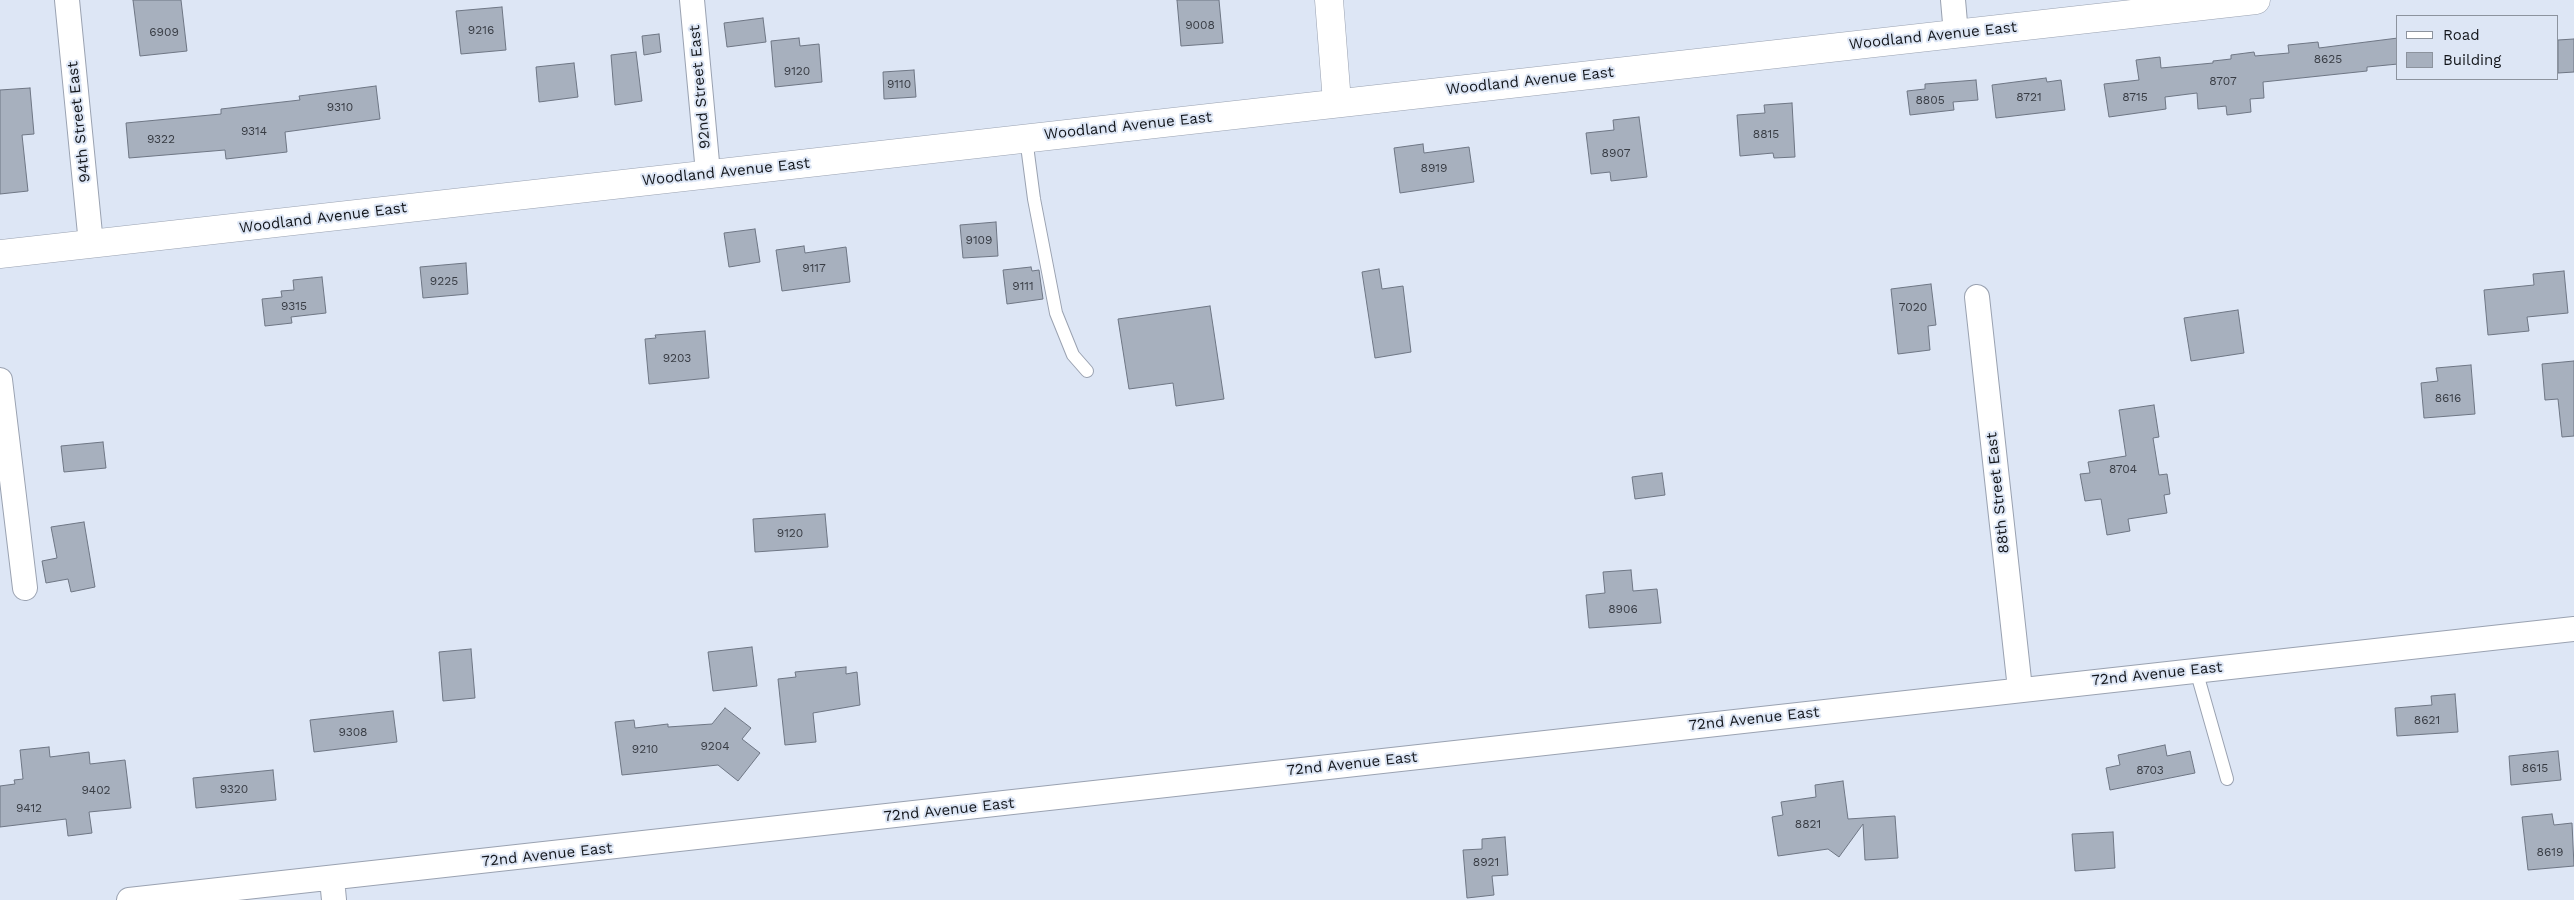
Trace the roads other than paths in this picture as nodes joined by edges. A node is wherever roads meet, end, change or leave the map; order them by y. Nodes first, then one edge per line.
1 (67, 0) edge
2 (692, 0) edge
3 (1329, 0) edge
4 (1953, 0) edge
5 (2256, 0) edge
6 (1956, 34) junction
7 (1337, 102) junction
8 (1026, 138) junction
9 (708, 173) junction
10 (91, 244) junction
11 (0, 254) edge
12 (1977, 296) dead end
13 (1087, 370) dead end
14 (0, 380) edge
15 (25, 588) dead end
16 (2574, 629) edge
17 (2196, 670) junction
18 (2020, 689) junction
19 (2227, 779) dead end
20 (333, 890) edge
21 (129, 900) edge

1 - 10 street, 94th Street East
2 - 9 street, 92nd Street East
3 - 7 street
4 - 6 street
5 - 6 street, Woodland Avenue East
6 - 7 street, Woodland Avenue East
7 - 8 street, Woodland Avenue East
8 - 9 street, Woodland Avenue East
8 - 13 lane
9 - 10 street, Woodland Avenue East
10 - 11 street, Woodland Avenue East
12 - 18 street, 88th Street East
14 - 15 street
16 - 17 street, 72nd Avenue East
17 - 18 street, 72nd Avenue East
17 - 19 lane
18 - 20 street, 72nd Avenue East
20 - 21 street, 72nd Avenue East

